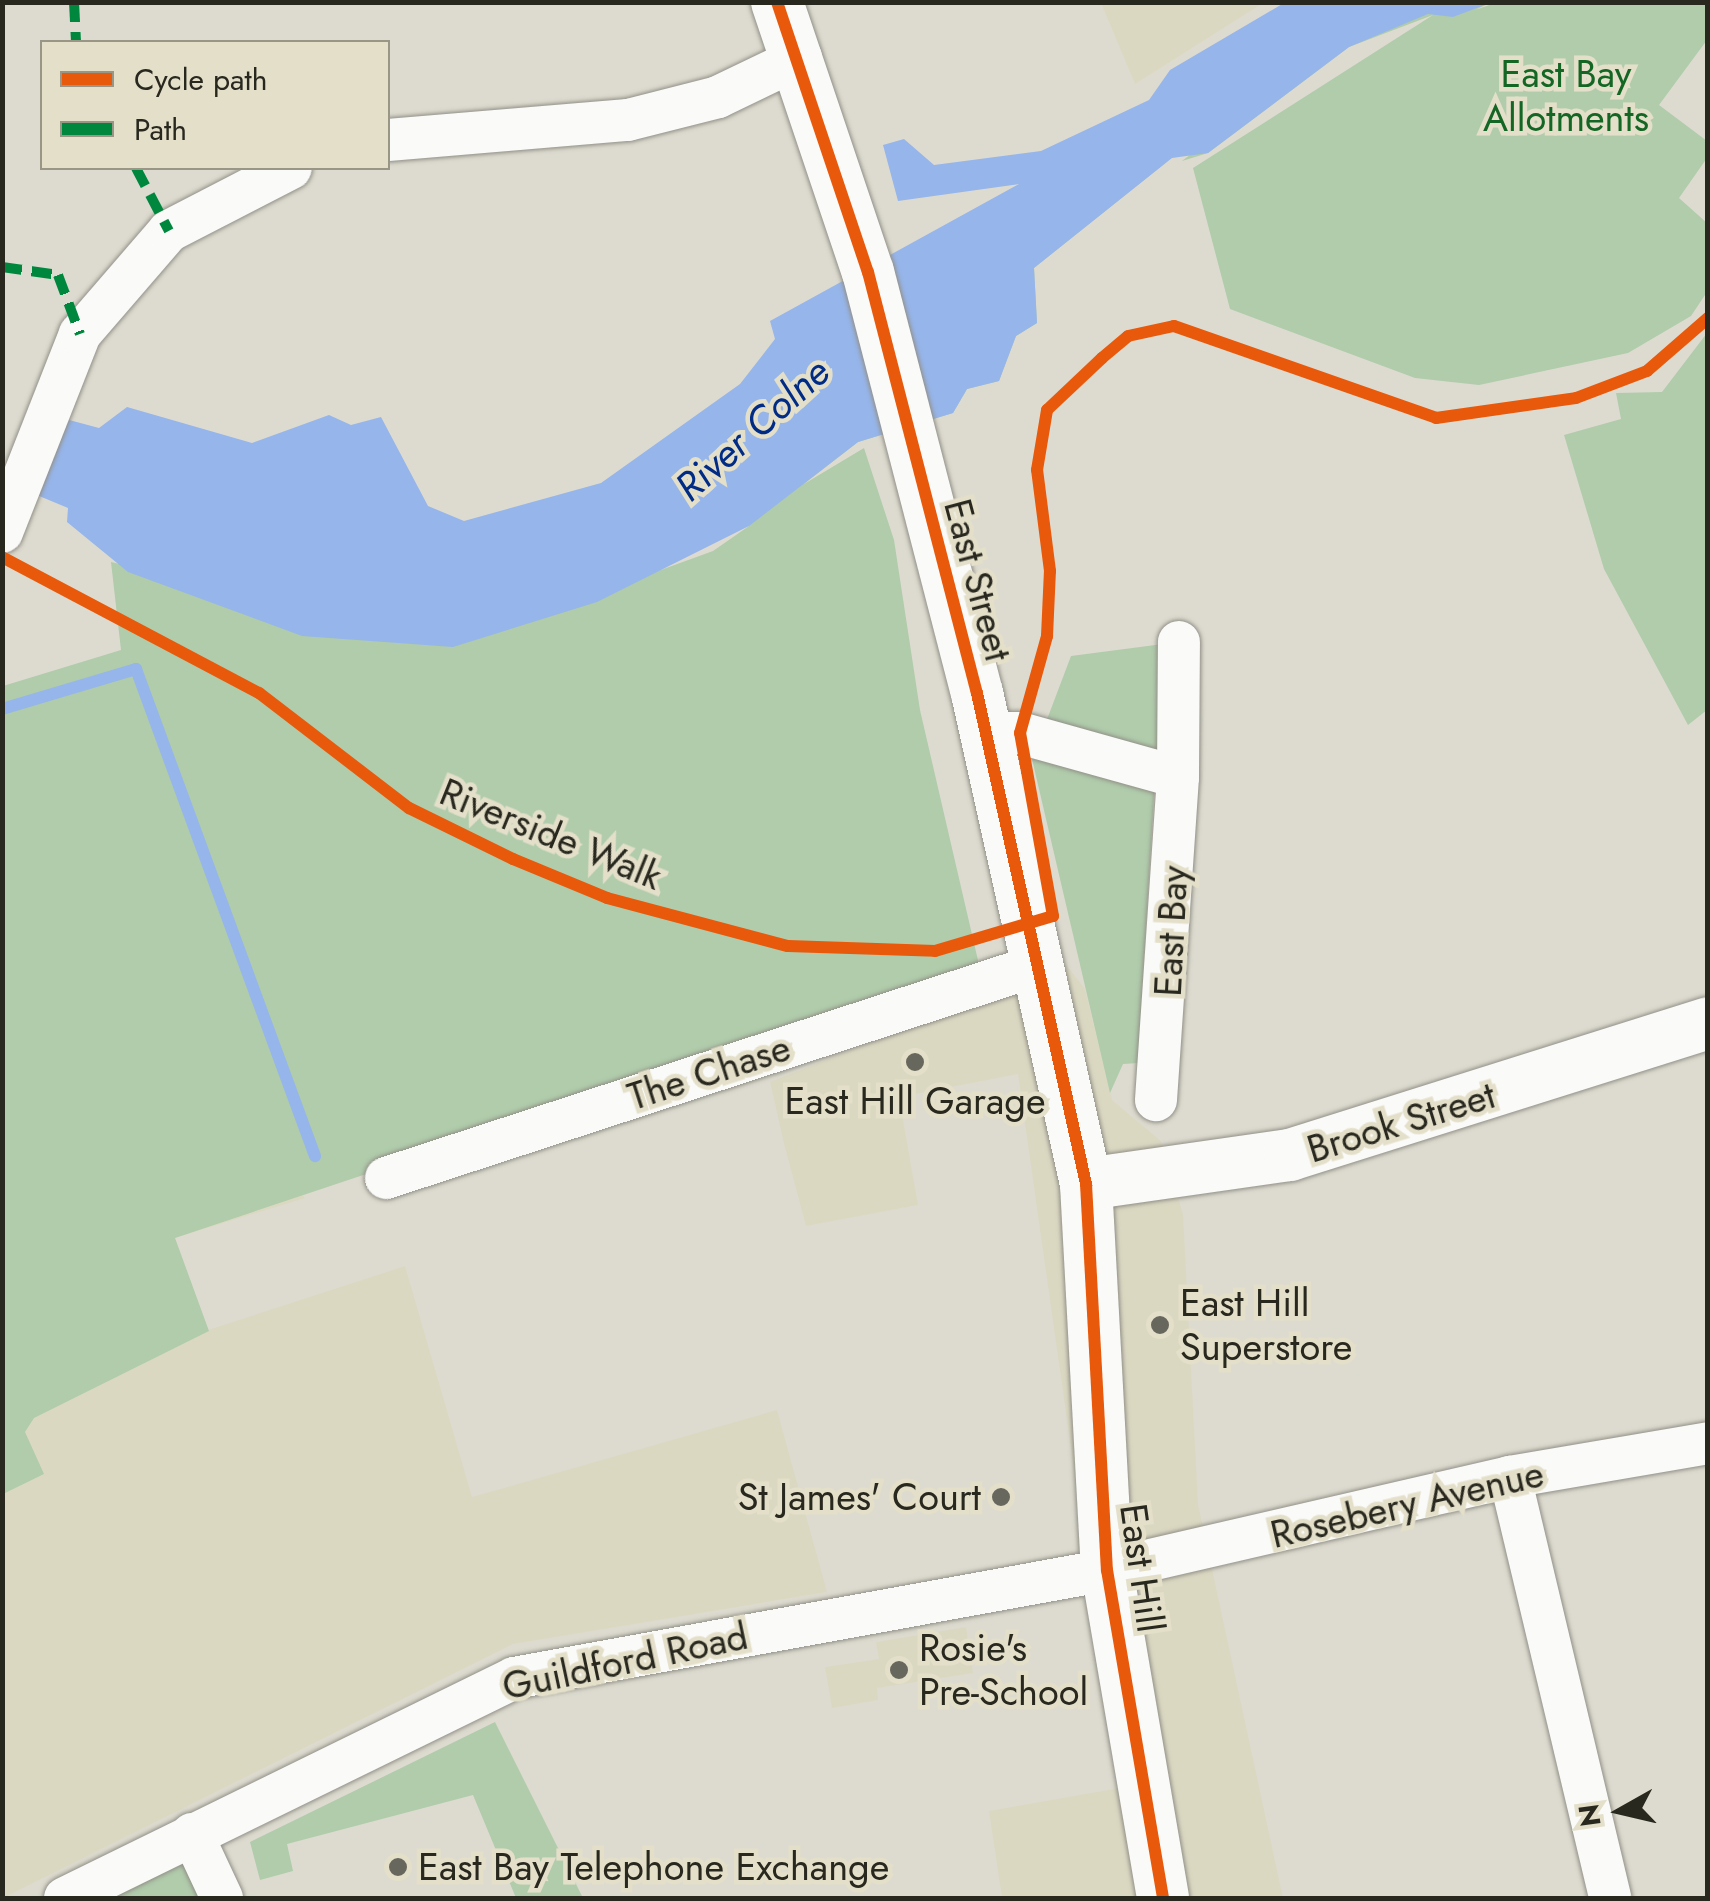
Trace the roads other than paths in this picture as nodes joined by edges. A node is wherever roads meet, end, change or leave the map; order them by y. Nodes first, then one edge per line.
1 (777, 2) edge
2 (801, 57) junction
3 (390, 140) edge
4 (287, 170) edge
5 (8, 517) edge
6 (1179, 642) dead end
7 (984, 733) junction
8 (1178, 776) junction
9 (1032, 968) junction
10 (1708, 1023) edge
11 (1149, 1089) dead end
12 (386, 1178) dead end
13 (1086, 1184) junction
14 (1708, 1443) edge
15 (1510, 1477) junction
16 (1107, 1570) junction
17 (192, 1834) junction
18 (65, 1898) edge
19 (222, 1898) edge
20 (1163, 1898) edge
21 (1610, 1898) edge

1 - 2 street, East Street
2 - 3 street
2 - 7 street, East Street
4 - 5 street
6 - 8 street, East Bay
7 - 8 street
7 - 9 street, East Street
8 - 11 street, East Bay
9 - 12 street, The Chase
9 - 13 street, East Street
10 - 13 street, Brook Street
13 - 16 street, East Hill
14 - 15 street, Rosebery Avenue
15 - 16 street, Rosebery Avenue
15 - 21 street
16 - 17 street, Guildford Road
16 - 20 street, East Hill
17 - 18 street, Guildford Road
17 - 19 street

